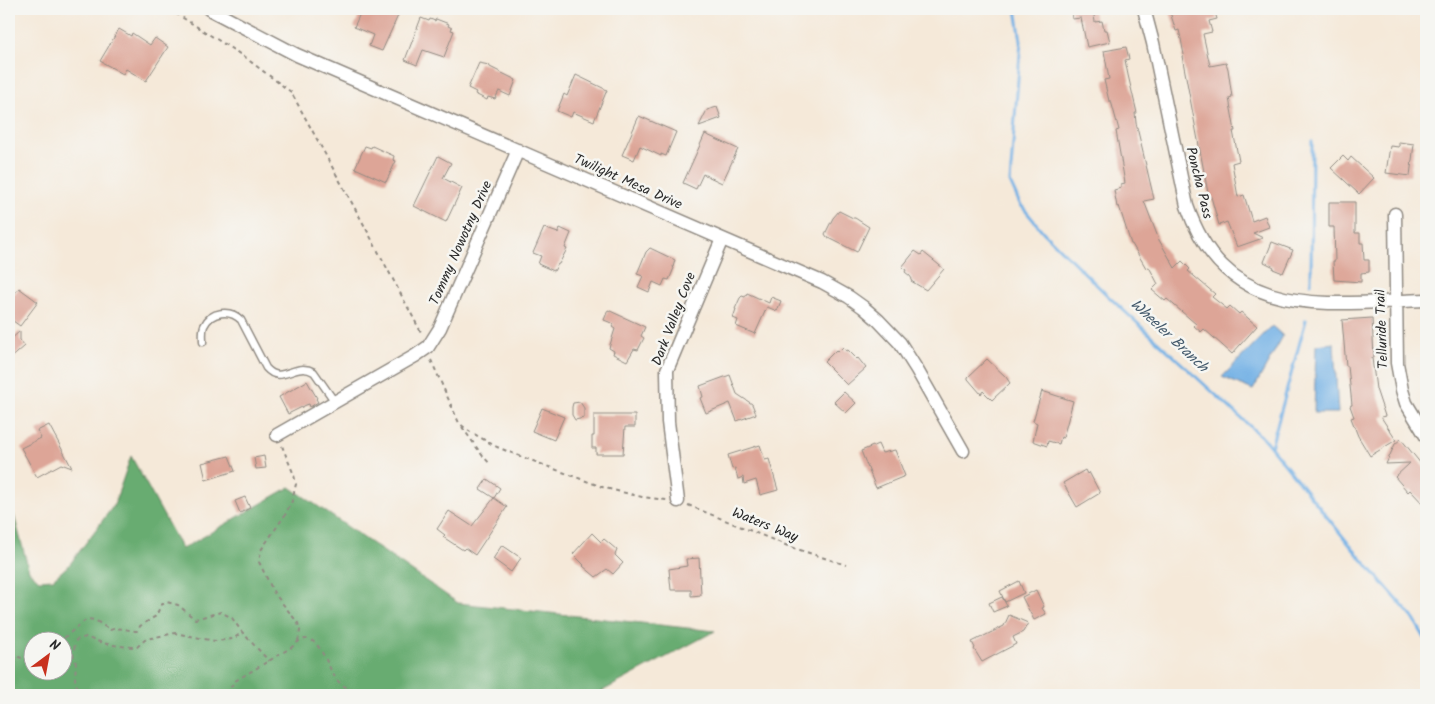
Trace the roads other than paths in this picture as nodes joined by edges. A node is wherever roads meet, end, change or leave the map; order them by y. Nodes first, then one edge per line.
1 (1144, 9) edge
2 (214, 10) edge
3 (518, 150) junction
4 (1394, 214) dead end
5 (722, 239) junction
6 (1426, 300) edge
7 (1396, 301) junction
8 (203, 342) dead end
9 (335, 402) junction
10 (277, 435) road end
11 (1426, 436) edge
12 (963, 452) dead end
13 (678, 501) road end

1 - 7 street, Poncha Pass
2 - 3 street, Twilight Mesa Drive
3 - 5 street, Twilight Mesa Drive
3 - 9 street, Tommy Nowotny Drive
4 - 7 street, Telluride Trail
5 - 12 street, Twilight Mesa Drive
5 - 13 street, Dark Valley Cove
6 - 7 street, Poncha Pass
7 - 11 street, Telluride Trail
8 - 9 lane
9 - 10 street

